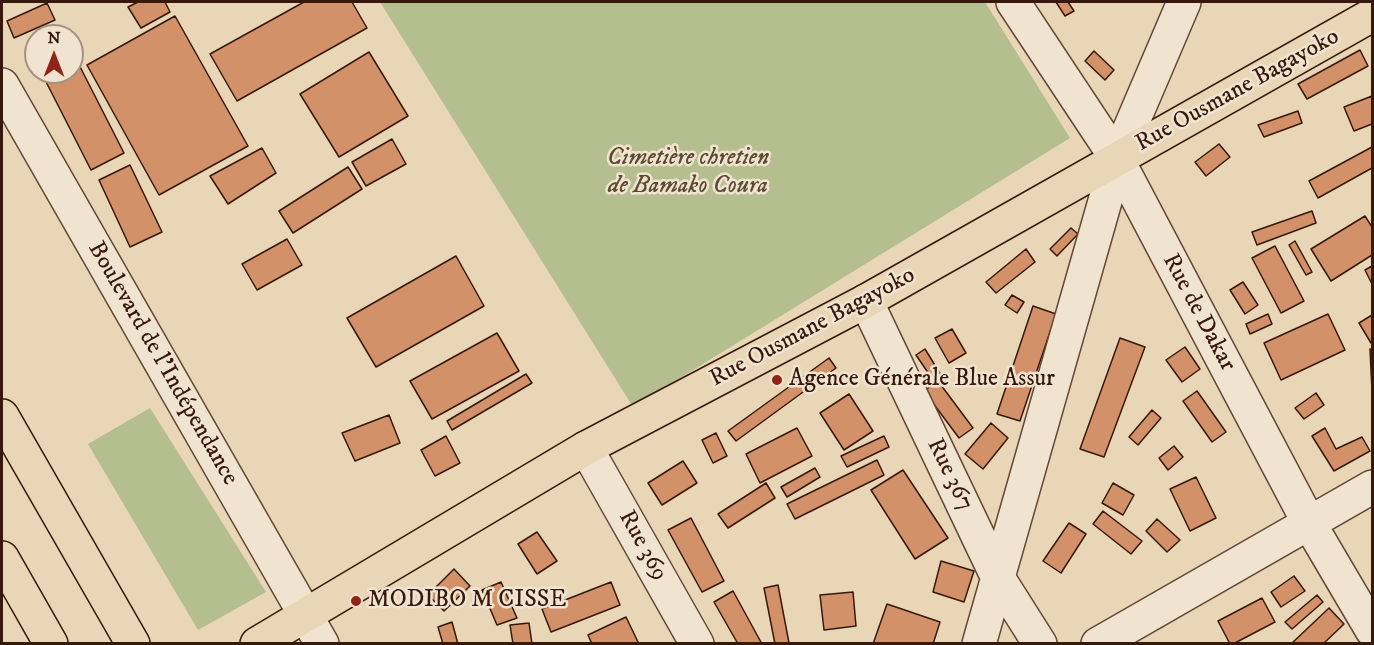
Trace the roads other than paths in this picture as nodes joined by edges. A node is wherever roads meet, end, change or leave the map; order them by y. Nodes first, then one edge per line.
1 (1013, 2) edge
2 (1184, 2) edge
3 (1372, 15) edge
4 (2, 85) edge
5 (1117, 159) junction
6 (866, 301) junction
7 (2, 416) edge
8 (586, 448) junction
9 (1372, 487) edge
10 (1309, 523) junction
11 (2, 558) edge
12 (997, 576) junction
13 (306, 615) junction
14 (1372, 630) edge
15 (51, 644) edge
16 (133, 644) edge
17 (256, 644) edge
18 (322, 644) edge
19 (697, 644) edge
20 (979, 644) edge
21 (1040, 644) edge
22 (1098, 644) edge

1 - 5 street, Rue de Dakar
2 - 5 street
3 - 5 main road, Rue Ousmane Bagayoko
4 - 13 street, Boulevard de l'Indépendance
5 - 6 main road, Rue Ousmane Bagayoko
5 - 10 street, Rue de Dakar
5 - 12 street
6 - 8 main road, Rue Ousmane Bagayoko
6 - 12 street, Rue 367
7 - 16 main road
8 - 13 main road, Rue Ousmane Bagayoko
8 - 19 street, Rue 369
9 - 10 street
10 - 14 street, Rue de Dakar
10 - 22 street
11 - 15 main road
12 - 20 street
12 - 21 street, Rue 367
13 - 17 main road, Rue Ousmane Bagayoko
13 - 18 street, Boulevard de l'Indépendance

